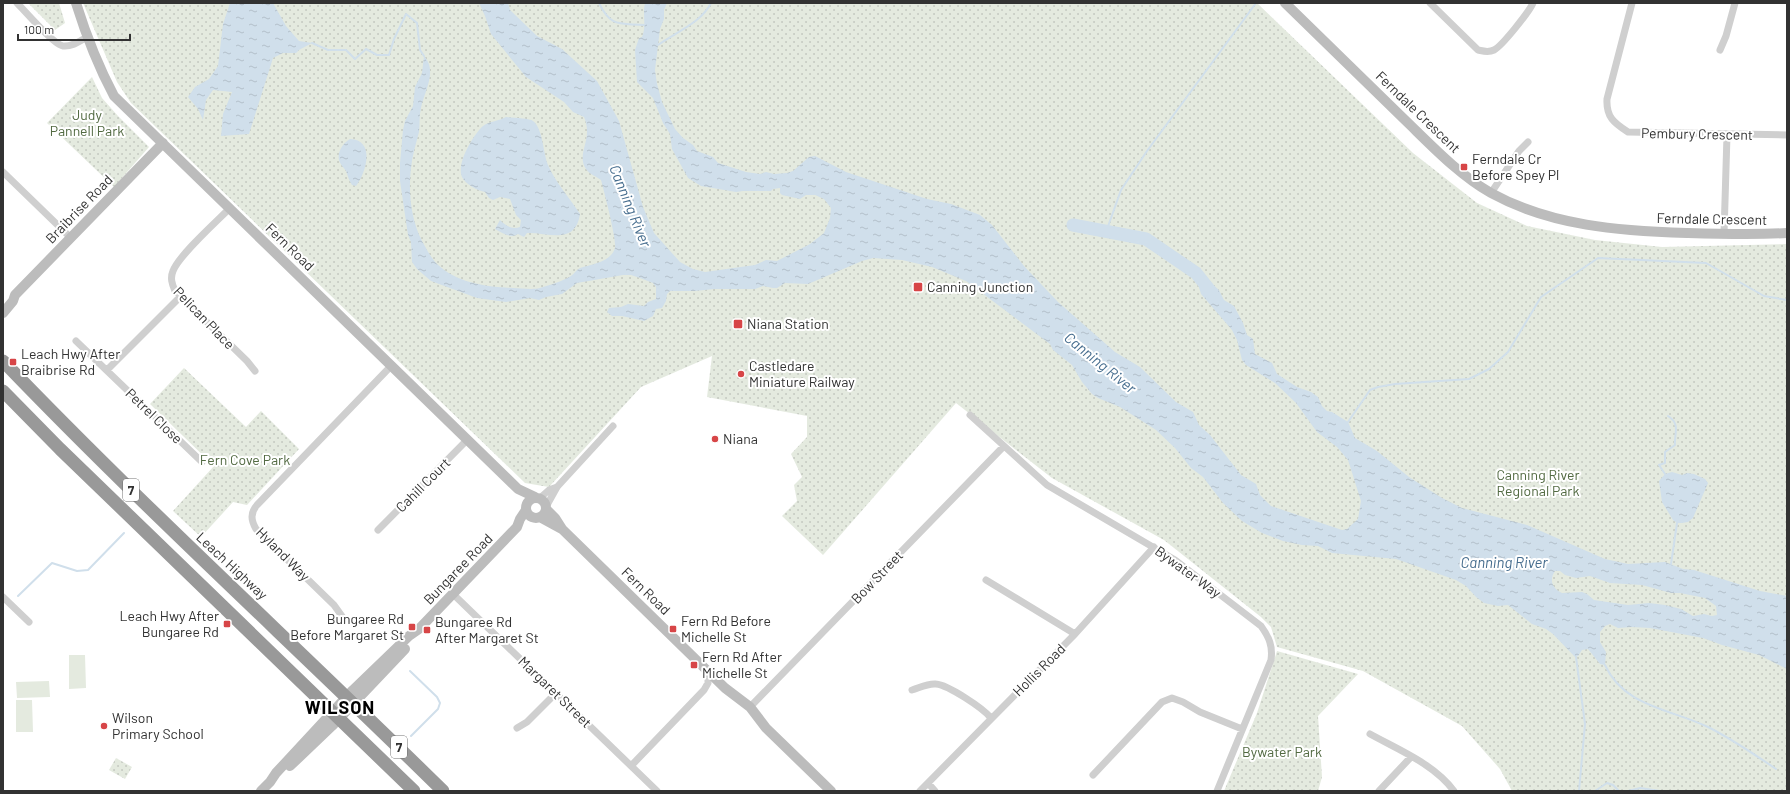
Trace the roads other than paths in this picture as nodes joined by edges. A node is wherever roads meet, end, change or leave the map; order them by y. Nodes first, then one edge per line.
1 (17, 3) edge
2 (76, 3) edge
3 (1285, 3) edge
4 (1430, 3) edge
5 (1533, 3) edge
6 (1632, 3) edge
7 (1735, 3) edge
8 (87, 38) junction
9 (1720, 50) dead end
10 (1727, 135) junction
11 (1787, 135) edge
12 (1528, 142) dead end
13 (163, 143) junction
14 (3, 172) edge
15 (1491, 193) junction
16 (230, 208) junction
17 (1787, 233) edge
18 (1724, 234) junction
19 (71, 238) junction
20 (15, 295) junction
21 (180, 296) junction
22 (3, 301) edge
23 (3, 313) edge
24 (76, 341) dead end
25 (3, 362) edge
26 (392, 365) junction
27 (107, 370) junction
28 (255, 372) dead end
29 (3, 391) edge
30 (970, 415) dead end
31 (613, 426) dead end
32 (468, 439) junction
33 (1004, 446) junction
34 (202, 462) dead end
35 (518, 489) junction
36 (526, 507) junction
37 (540, 507) junction
38 (517, 527) junction
39 (378, 530) dead end
40 (1154, 547) junction
41 (986, 580) dead end
42 (453, 594) junction
43 (3, 597) edge
44 (344, 619) dead end
45 (29, 622) dead end
46 (1075, 634) junction
47 (708, 670) junction
48 (912, 690) dead end
49 (556, 693) junction
50 (350, 700) junction
51 (750, 707) junction
52 (336, 715) junction
53 (991, 718) junction
54 (517, 728) dead end
55 (1242, 729) junction
56 (1370, 734) dead end
57 (1411, 757) junction
58 (631, 766) junction
59 (1093, 775) dead end
60 (928, 783) junction
61 (262, 791) edge
62 (414, 791) edge
63 (443, 791) edge
64 (658, 791) edge
65 (831, 791) edge
66 (920, 791) edge
67 (935, 791) edge
68 (1217, 791) edge
69 (1379, 791) edge
70 (1454, 791) edge

1 - 8 street
2 - 8 street, Fern Road
3 - 15 street, Ferndale Crescent
4 - 5 street
6 - 10 street, Pembury Crescent
7 - 9 street
8 - 13 street, Fern Road
10 - 11 street, Pembury Crescent
10 - 18 street
12 - 15 street
13 - 16 street, Fern Road
13 - 19 street, Braibrise Road
14 - 19 street
15 - 18 street, Ferndale Crescent
16 - 21 street, Pelican Place
16 - 26 street, Fern Road
17 - 18 street, Ferndale Crescent
19 - 20 street, Braibrise Road
20 - 22 street, Braibrise Road
20 - 23 street, Braibrise Road
21 - 27 street
21 - 28 street, Pelican Place
24 - 27 street, Petrel Close
25 - 50 highway, Leach Highway / 7
26 - 32 street, Fern Road
26 - 44 street, Hyland Way
27 - 34 street, Petrel Close
29 - 52 highway, 7
30 - 33 street, Bywater Way
31 - 37 street
32 - 35 street, Fern Road
32 - 39 street, Cahill Court
33 - 40 street, Bywater Way
33 - 51 street, Bow Street
35 - 36 street, Fern Road
35 - 37 street, Fern Road
36 - 37 street
36 - 37 street, Fern Road
36 - 38 street, Bungaree Road
37 - 38 street, Bungaree Road
37 - 47 street, Fern Road
38 - 42 street, Bungaree Road
40 - 46 street, Hollis Road
40 - 55 street, Bywater Way
41 - 46 street
42 - 49 street, Margaret Street
42 - 50 street, Bungaree Road
43 - 45 street
46 - 53 street, Hollis Road
47 - 51 street, Fern Road
47 - 58 street
48 - 53 street
49 - 54 street
49 - 58 street, Margaret Street
50 - 52 street, Bungaree Road
50 - 63 highway, Leach Highway / 7
51 - 65 street, Fern Road
52 - 61 street, Bungaree Road
52 - 62 highway, 7
53 - 60 street, Hollis Road
55 - 59 street
55 - 68 street, Bywater Way
56 - 57 street
57 - 69 street
57 - 70 street
58 - 64 street, Margaret Street
60 - 66 street, Hollis Road
60 - 67 street

